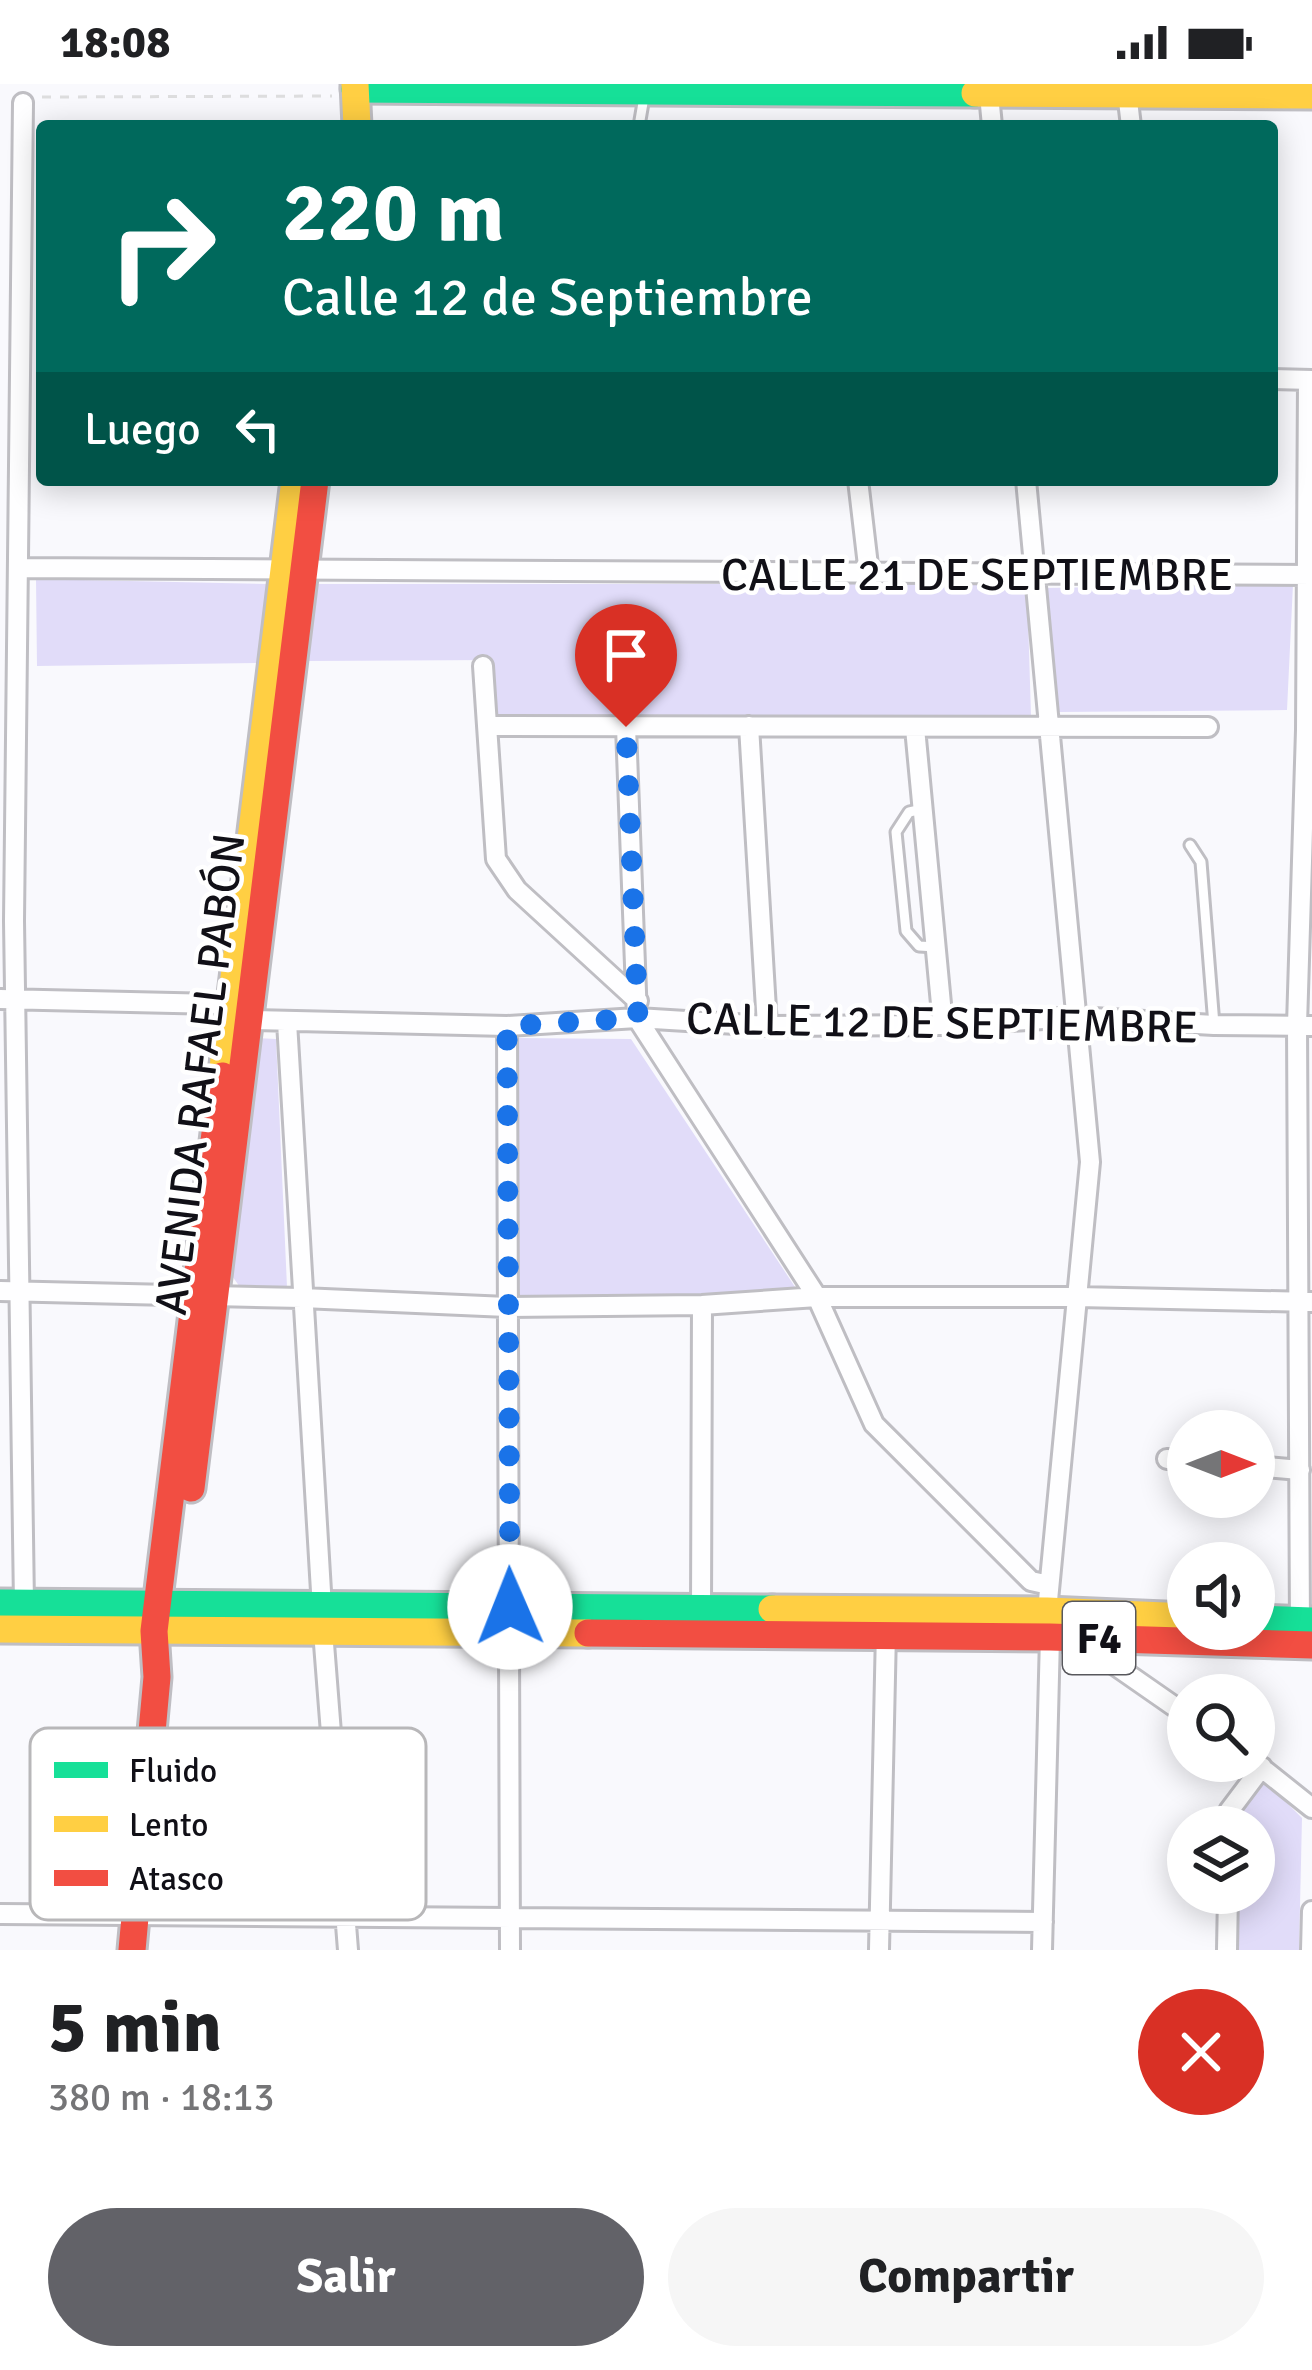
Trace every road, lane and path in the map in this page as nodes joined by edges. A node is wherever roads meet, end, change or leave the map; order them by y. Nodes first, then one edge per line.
1 (355, 87) edge
2 (989, 89) edge
3 (1127, 89) edge
4 (644, 92) junction
5 (1312, 95) edge
6 (23, 103) joint
7 (346, 120) edge
8 (357, 120) edge
9 (640, 120) edge
10 (992, 120) edge
11 (1130, 120) edge
12 (19, 358) junction
13 (36, 358) edge
14 (1278, 380) edge
15 (1310, 380) edge
16 (295, 486) edge
17 (313, 486) edge
18 (859, 486) edge
19 (1027, 486) edge
20 (18, 568) junction
21 (292, 570) junction
22 (868, 574) junction
23 (1035, 575) junction
24 (1309, 575) edge
25 (483, 666) dead end
26 (488, 727) junction
27 (626, 727) junction
28 (749, 727) junction
29 (1208, 727) dead end
30 (915, 728) junction
31 (1049, 728) junction
32 (1309, 730) edge
33 (922, 809) junction
34 (1190, 845) dead end
35 (936, 947) junction
36 (9, 999) edge
37 (638, 1009) junction
38 (240, 1016) junction
39 (1076, 1017) junction
40 (287, 1022) junction
41 (943, 1025) junction
42 (1214, 1025) junction
43 (507, 1026) junction
44 (767, 1026) junction
45 (1305, 1026) edge
46 (9, 1148) edge
47 (1305, 1173) edge
48 (10, 1291) edge
49 (205, 1296) junction
50 (817, 1297) junction
51 (1078, 1297) junction
52 (302, 1298) junction
53 (1305, 1303) edge
54 (702, 1305) junction
55 (507, 1307) junction
56 (10, 1448) edge
57 (1275, 1472) edge
58 (1304, 1481) edge
59 (12, 1604) edge
60 (701, 1611) junction
61 (1167, 1616) edge
62 (165, 1618) junction
63 (1055, 1618) junction
64 (323, 1620) junction
65 (510, 1621) junction
66 (885, 1623) junction
67 (1275, 1625) edge
68 (0, 1629) edge
69 (1306, 1633) edge
70 (1167, 1701) edge
71 (152, 1728) edge
72 (331, 1728) edge
73 (1275, 1778) edge
74 (1312, 1808) edge
75 (1312, 1911) edge
76 (1228, 1914) edge
77 (426, 1917) edge
78 (510, 1919) junction
79 (135, 1920) edge
80 (345, 1920) edge
81 (1043, 1922) junction
82 (879, 1923) junction
83 (132, 1950) edge
84 (347, 1950) edge
85 (510, 1950) edge
86 (879, 1950) edge
87 (1042, 1950) edge
88 (1227, 1950) edge
89 (1311, 1950) edge

1 - 4 main road
1 - 6 path
1 - 7 main road
1 - 8 main road
2 - 3 main road
2 - 4 main road
2 - 10 street
3 - 5 main road
3 - 11 street
4 - 9 lane
6 - 12 street
12 - 13 street
12 - 20 street
14 - 15 street
15 - 24 street
16 - 21 main road, AVENIDA RAFAEL PABÓN
17 - 21 main road, AVENIDA RAFAEL PABÓN
18 - 22 street
19 - 23 street
20 - 21 street, CALLE 21 DE SEPTIEMBRE
20 - 36 street
21 - 22 street, CALLE 21 DE SEPTIEMBRE
21 - 38 main road, AVENIDA RAFAEL PABÓN
22 - 23 street, CALLE 21 DE SEPTIEMBRE
23 - 24 street, CALLE 21 DE SEPTIEMBRE
23 - 31 street
24 - 32 street
25 - 26 street
26 - 27 street
26 - 37 street
27 - 28 street
27 - 37 street
28 - 30 street
28 - 44 street
29 - 31 street
30 - 31 street
30 - 33 street
31 - 39 street
32 - 45 street
33 - 35 street
33 - 35 lane
34 - 42 lane
35 - 41 street
36 - 38 street, CALLE 12 DE SEPTIEMBRE
36 - 46 street
37 - 43 street, CALLE 12 DE SEPTIEMBRE
37 - 44 street, CALLE 12 DE SEPTIEMBRE
37 - 50 street
38 - 40 street, CALLE 12 DE SEPTIEMBRE
38 - 49 main road, AVENIDA RAFAEL PABÓN
39 - 41 street, CALLE 12 DE SEPTIEMBRE
39 - 42 street, CALLE 12 DE SEPTIEMBRE
39 - 51 street
40 - 43 street, CALLE 12 DE SEPTIEMBRE
40 - 52 street
41 - 44 street, CALLE 12 DE SEPTIEMBRE
42 - 45 street, CALLE 12 DE SEPTIEMBRE
43 - 55 street
45 - 47 street
46 - 48 street
47 - 53 street
48 - 49 street
48 - 56 street
49 - 52 street
49 - 62 main road, AVENIDA RAFAEL PABÓN
50 - 51 street
50 - 54 street
50 - 63 street
51 - 53 street
51 - 63 street
52 - 55 street
52 - 64 street
53 - 58 street
54 - 55 street
54 - 60 street
55 - 65 street
56 - 59 street
57 - 58 street
58 - 69 street
59 - 62 main road, F4
60 - 65 main road, F4
60 - 66 main road, F4
61 - 63 main road, F4
62 - 64 main road, F4
62 - 68 main road, F4
62 - 71 main road, AVENIDA RAFAEL PABÓN
63 - 66 main road, F4
63 - 69 main road, F4
63 - 70 street
63 - 81 street
64 - 65 main road, F4
64 - 72 street
65 - 66 main road, F4
65 - 78 street
66 - 82 street
67 - 69 main road
73 - 74 street
75 - 89 street
76 - 88 street
77 - 78 street
78 - 82 street
78 - 85 street
79 - 83 main road, AVENIDA RAFAEL PABÓN
80 - 84 street
81 - 82 street
81 - 87 street
82 - 86 street

